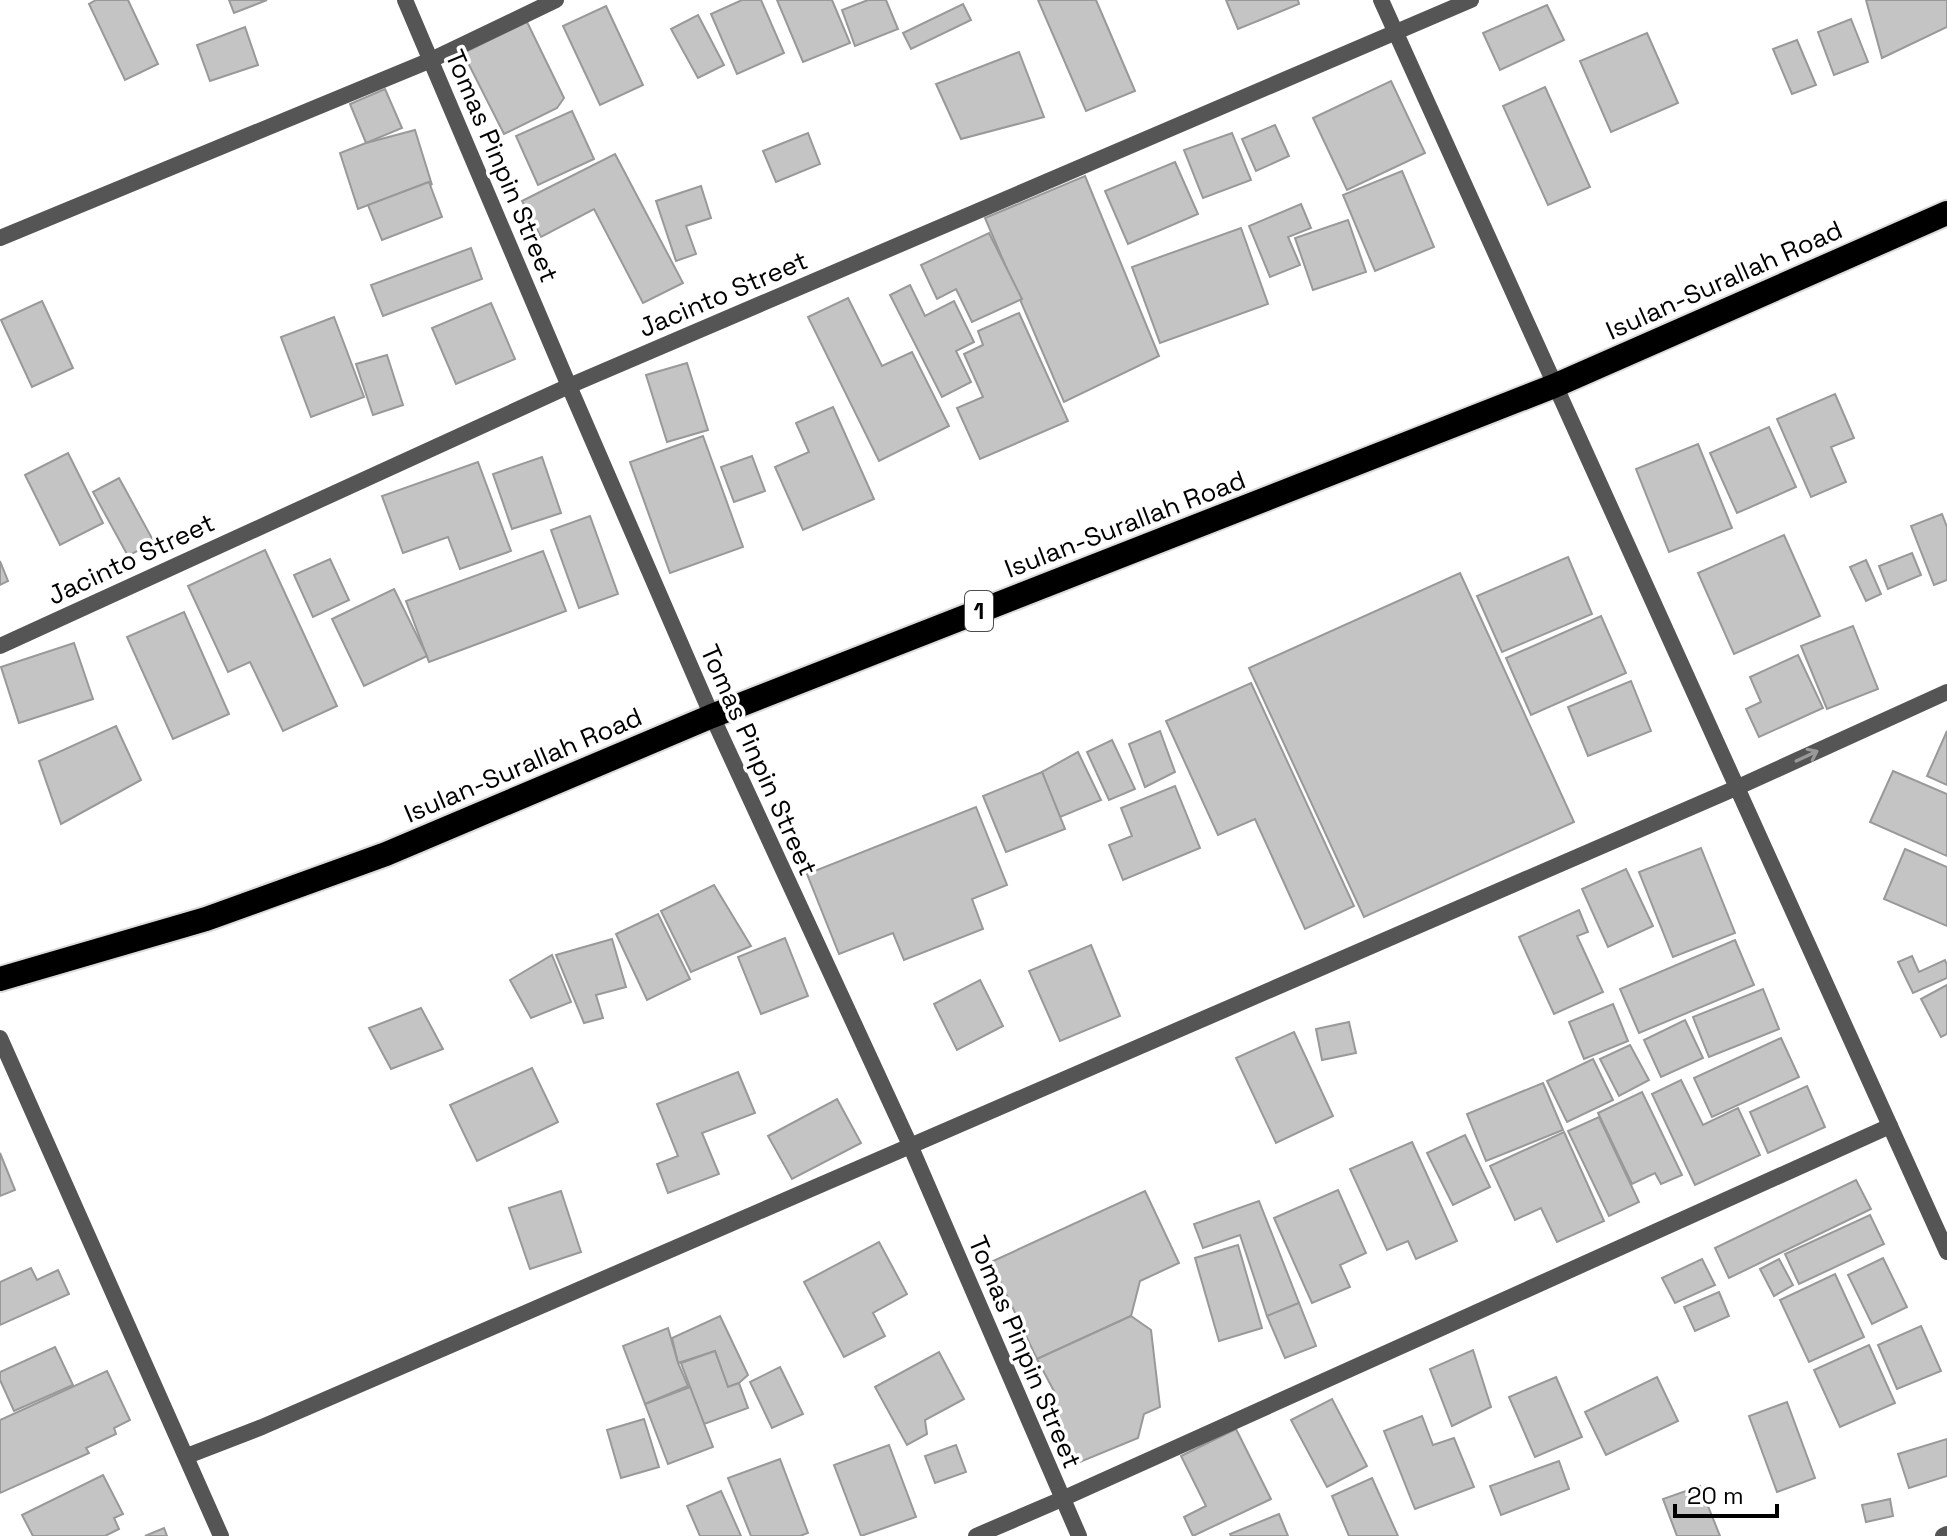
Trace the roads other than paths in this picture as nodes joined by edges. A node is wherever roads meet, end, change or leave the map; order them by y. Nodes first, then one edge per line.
1 (405, 0) edge
2 (556, 0) edge
3 (1381, 0) edge
4 (1471, 0) edge
5 (1396, 33) junction
6 (431, 60) junction
7 (1947, 213) edge
8 (0, 238) edge
9 (569, 386) junction
10 (1554, 386) junction
11 (0, 646) edge
12 (1947, 692) edge
13 (712, 716) junction
14 (1736, 788) junction
15 (0, 979) edge
16 (0, 1038) edge
17 (1890, 1126) junction
18 (910, 1145) junction
19 (1947, 1252) edge
20 (187, 1456) junction
21 (1062, 1499) junction
22 (221, 1536) edge
23 (976, 1536) edge
24 (1079, 1536) edge

1 - 6 street, Tomas Pinpin Street
2 - 6 street
3 - 5 street
4 - 5 street, Jacinto Street
5 - 9 street, Jacinto Street
5 - 10 street
6 - 8 street
6 - 9 street, Tomas Pinpin Street
7 - 10 highway, Isulan-Surallah Road / 1
9 - 11 street, Jacinto Street
9 - 13 street, Tomas Pinpin Street
10 - 13 highway, Isulan-Surallah Road / 1
10 - 14 street
14 -> 12 street
13 - 15 highway, Isulan-Surallah Road / 1
13 - 18 street, Tomas Pinpin Street
14 - 17 street
14 - 18 street
16 - 20 street
17 - 19 street
17 - 21 street
18 - 20 street
18 - 21 street, Tomas Pinpin Street
20 - 22 street
21 - 23 street
21 - 24 street, Tomas Pinpin Street

